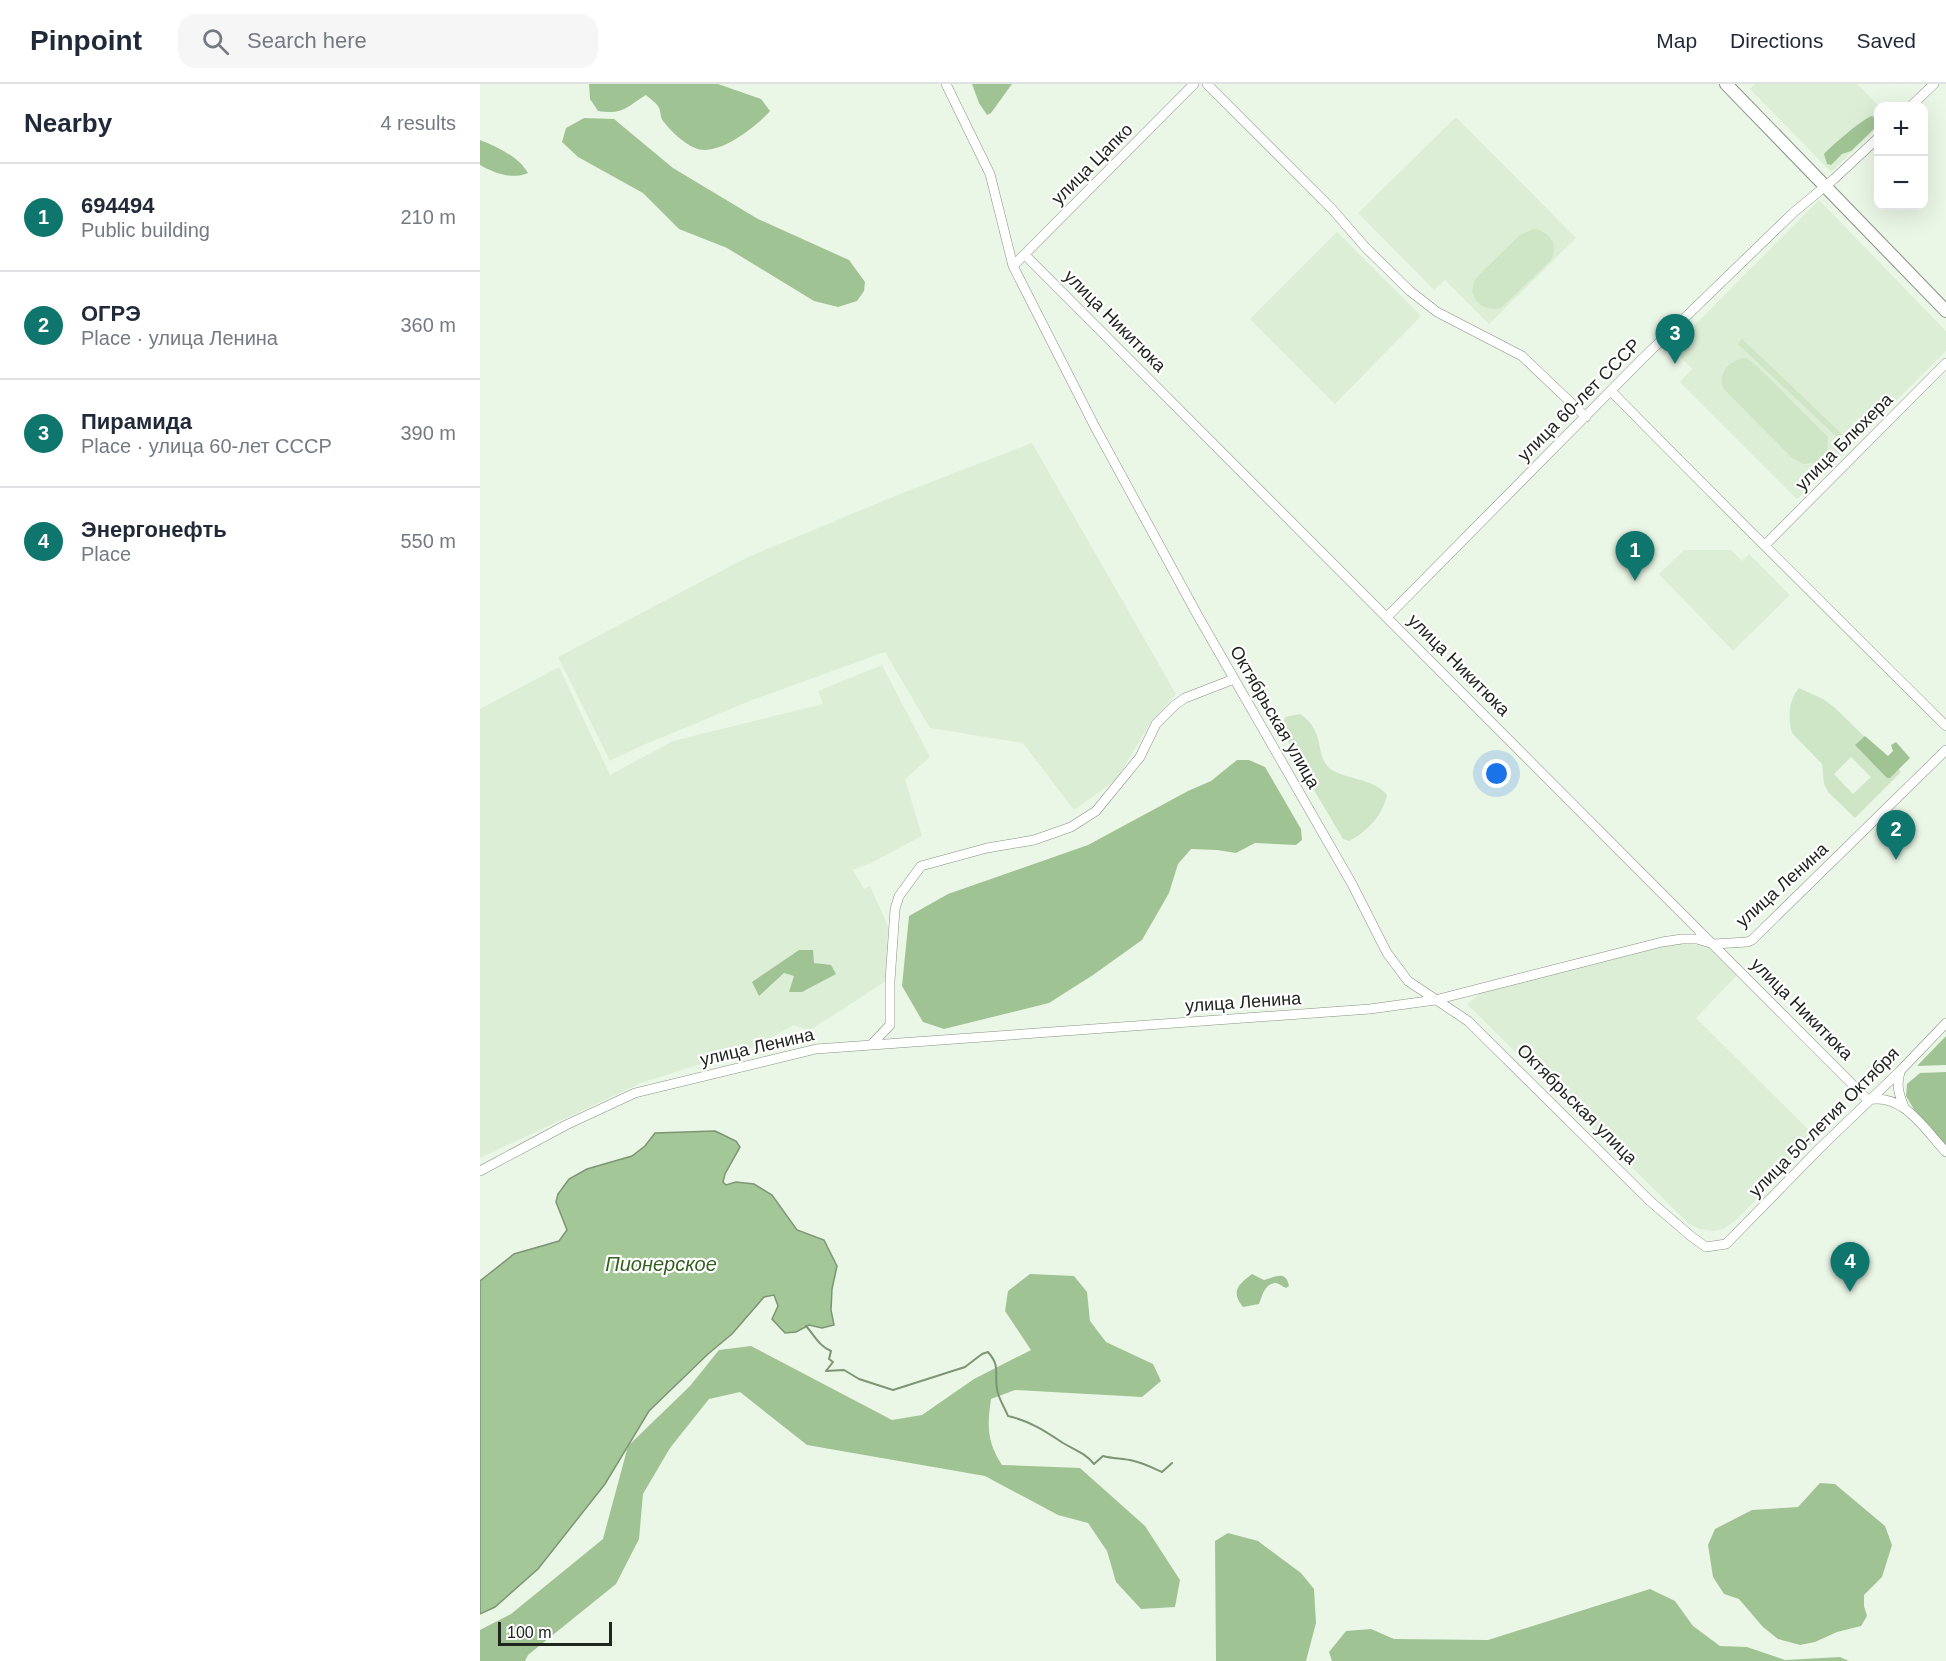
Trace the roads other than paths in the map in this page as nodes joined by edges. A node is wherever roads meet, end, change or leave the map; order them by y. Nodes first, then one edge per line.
1 (946, 84) edge
2 (1194, 84) edge
3 (1207, 84) edge
4 (1726, 84) edge
5 (1934, 84) edge
6 (1915, 102) edge
7 (1874, 142) edge
8 (1826, 185) junction
9 (1025, 255) junction
10 (1013, 266) junction
11 (1946, 311) edge
12 (1946, 363) edge
13 (1611, 391) junction
14 (1586, 417) junction
15 (1765, 545) junction
16 (1387, 617) junction
17 (1234, 679) junction
18 (1946, 726) edge
19 (1946, 750) edge
20 (1714, 944) junction
21 (1435, 1000) junction
22 (1946, 1023) edge
23 (890, 1025) junction
24 (902, 1043) junction
25 (871, 1045) junction
26 (1900, 1071) junction
27 (1868, 1100) junction
28 (1904, 1107) junction
29 (1946, 1152) edge
30 (480, 1171) edge
31 (1726, 1244) joint

1 - 10 street, Октябрьская улица
2 - 9 street, улица Цапко
3 - 14 street
4 - 8 street
5 - 6 street
7 - 8 street, улица 60-лет СССР
8 - 11 street
8 - 13 street, улица 60-лет СССР
9 - 10 street, улица Цапко
9 - 16 street, улица Никитюка
10 - 17 street, Октябрьская улица
12 - 15 street, улица Блюхера
13 - 14 street, улица 60-лет СССР
13 - 15 street
14 - 16 street, улица 60-лет СССР
15 - 18 street
16 - 20 street, улица Никитюка
17 - 21 street, Октябрьская улица
17 - 23 street
19 - 20 street, улица Ленина
20 - 21 street, улица Ленина
20 - 27 street, улица Никитюка
21 - 24 street, улица Ленина
21 - 31 street, Октябрьская улица
22 - 26 street, улица 50-летия Октября
23 - 24 street
23 - 25 street
24 - 25 street, улица Ленина
25 - 30 street, улица Ленина
26 - 27 street, улица 50-летия Октября
26 - 28 street
27 - 28 street
27 - 31 street, улица 50-летия Октября
28 - 29 street

